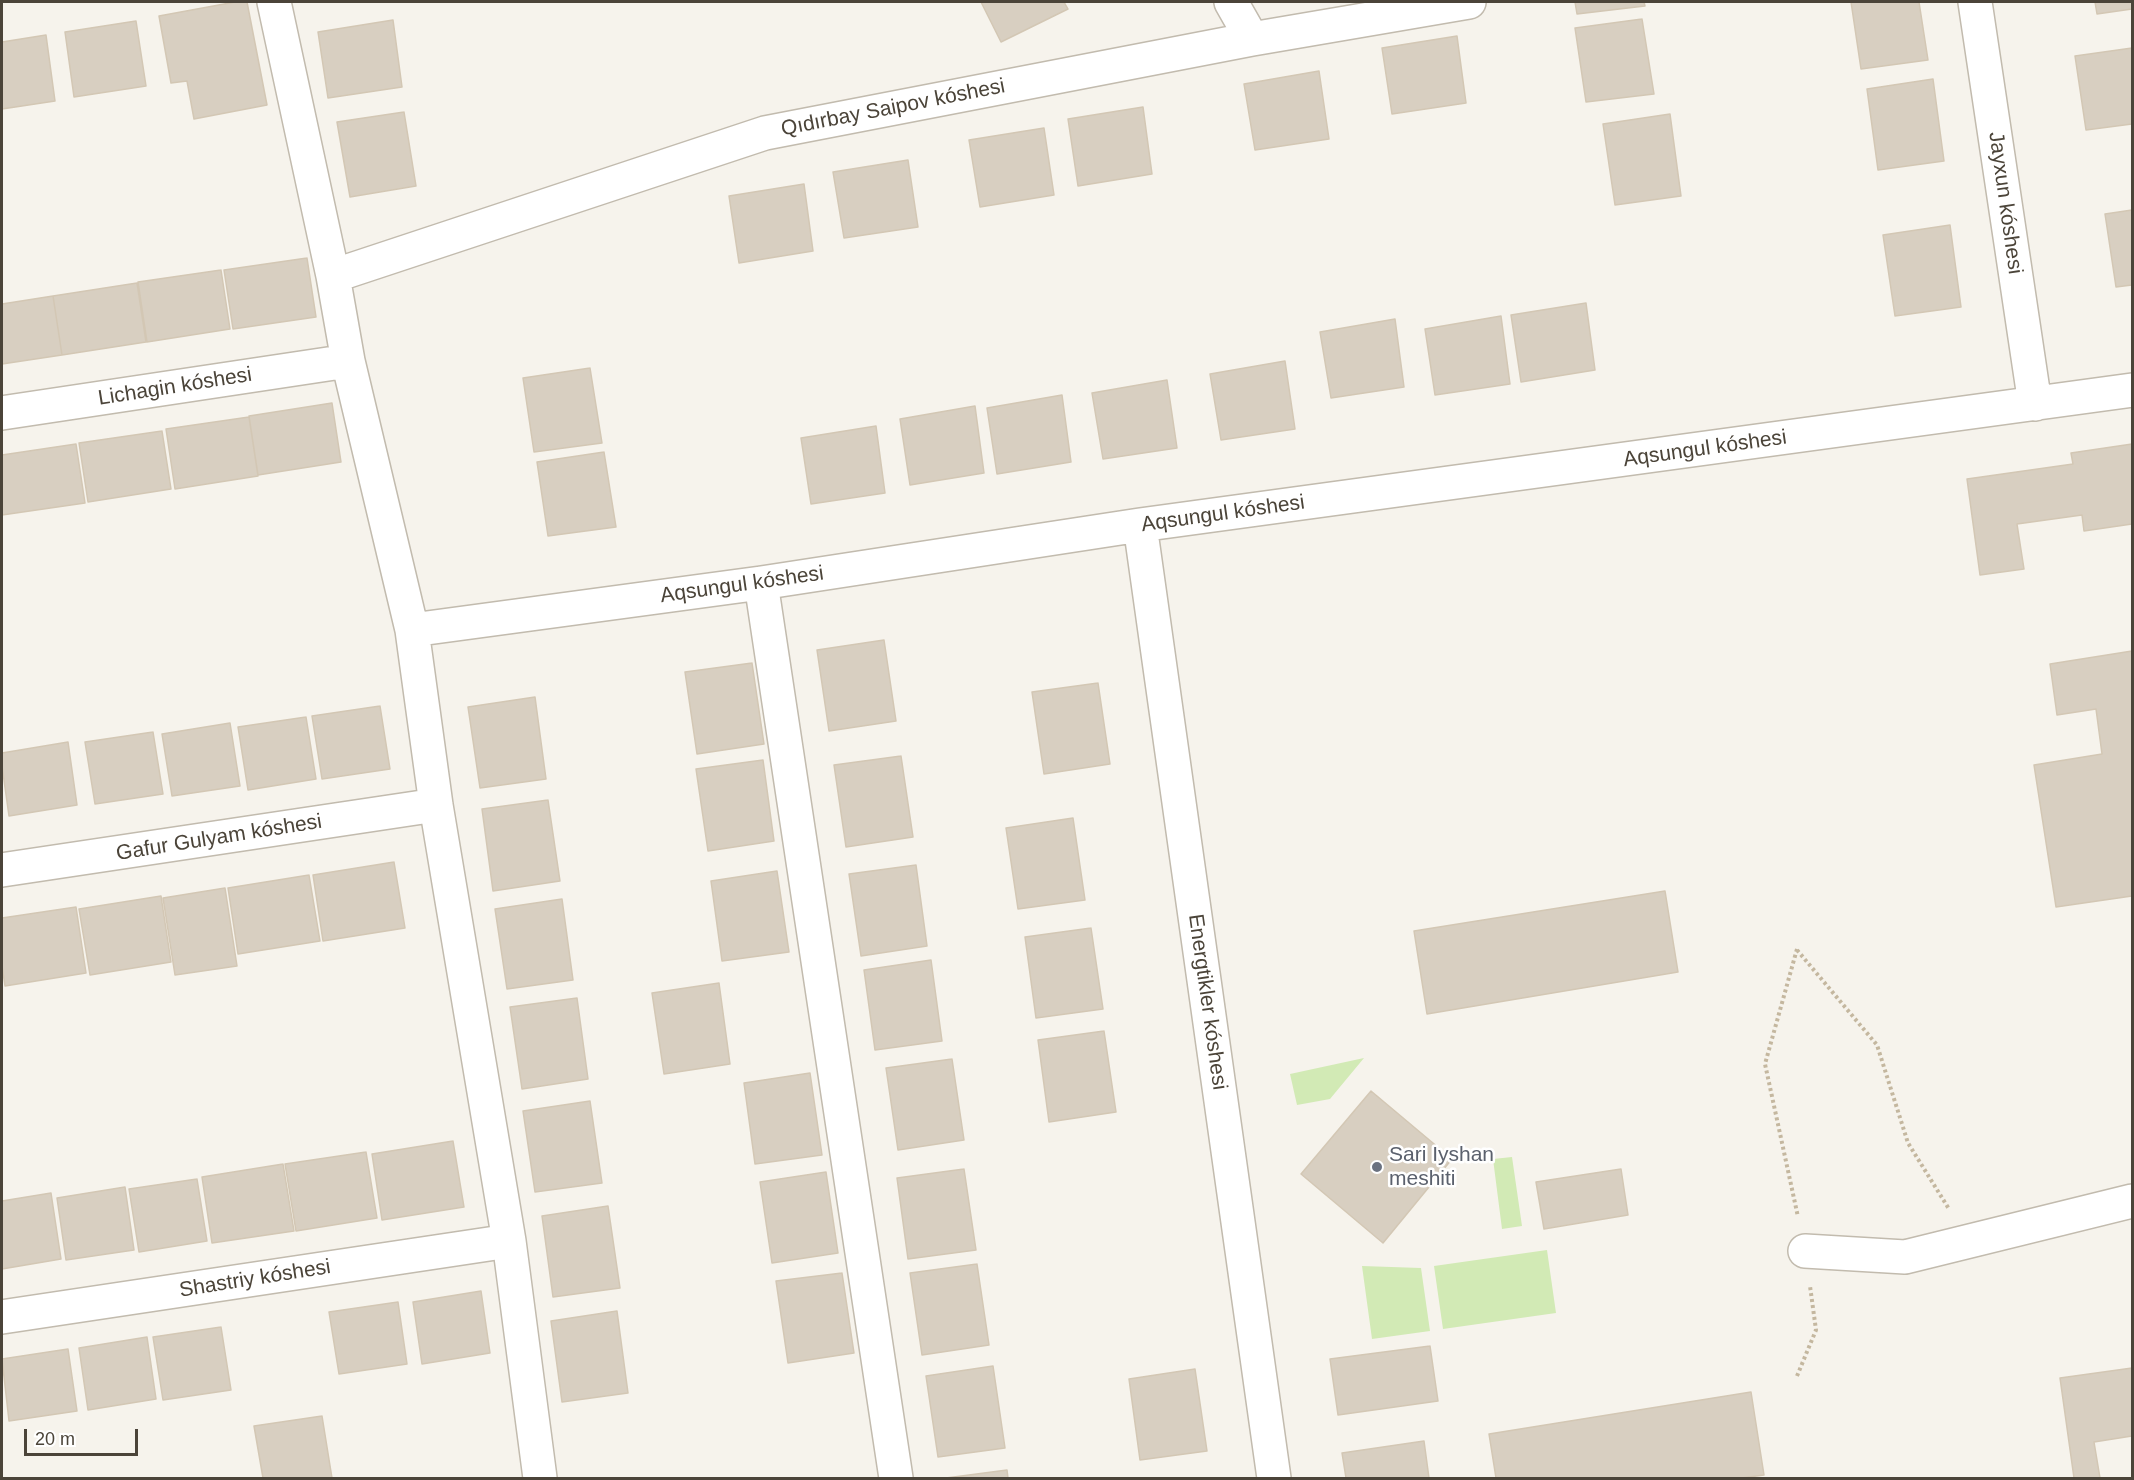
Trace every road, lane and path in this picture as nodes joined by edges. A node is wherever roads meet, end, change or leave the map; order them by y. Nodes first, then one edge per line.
1 (274, 2) edge
2 (1231, 2) edge
3 (1469, 2) edge
4 (1976, 2) edge
5 (1252, 39) junction
6 (333, 276) junction
7 (348, 361) junction
8 (2133, 390) edge
9 (2035, 404) junction
10 (2, 413) edge
11 (1140, 525) junction
12 (761, 583) junction
13 (412, 630) junction
14 (436, 805) junction
15 (2, 870) edge
16 (2133, 1201) edge
17 (508, 1241) junction
18 (1970, 1243) junction
19 (1805, 1251) junction
20 (2, 1317) edge
21 (1797, 1376) dead end
22 (540, 1479) edge
23 (896, 1479) edge
24 (1274, 1479) edge

1 - 6 street
2 - 5 street
3 - 5 street, Qıdırbay Saipov kóshesi
4 - 9 street, Jayxun kóshesi
5 - 6 street, Qıdırbay Saipov kóshesi
6 - 7 street
7 - 10 street, Lichagin kóshesi
7 - 13 street
8 - 9 street, Aqsungul kóshesi
9 - 11 street, Aqsungul kóshesi
11 - 12 street, Aqsungul kóshesi
11 - 24 street, Energtikler kóshesi
12 - 13 street, Aqsungul kóshesi
12 - 23 street
13 - 14 street
14 - 15 street, Gafur Gulyam kóshesi
14 - 17 street
16 - 18 street
17 - 20 street, Shastriy kóshesi
17 - 22 street
18 - 19 street
18 - 19 path
19 - 21 path

